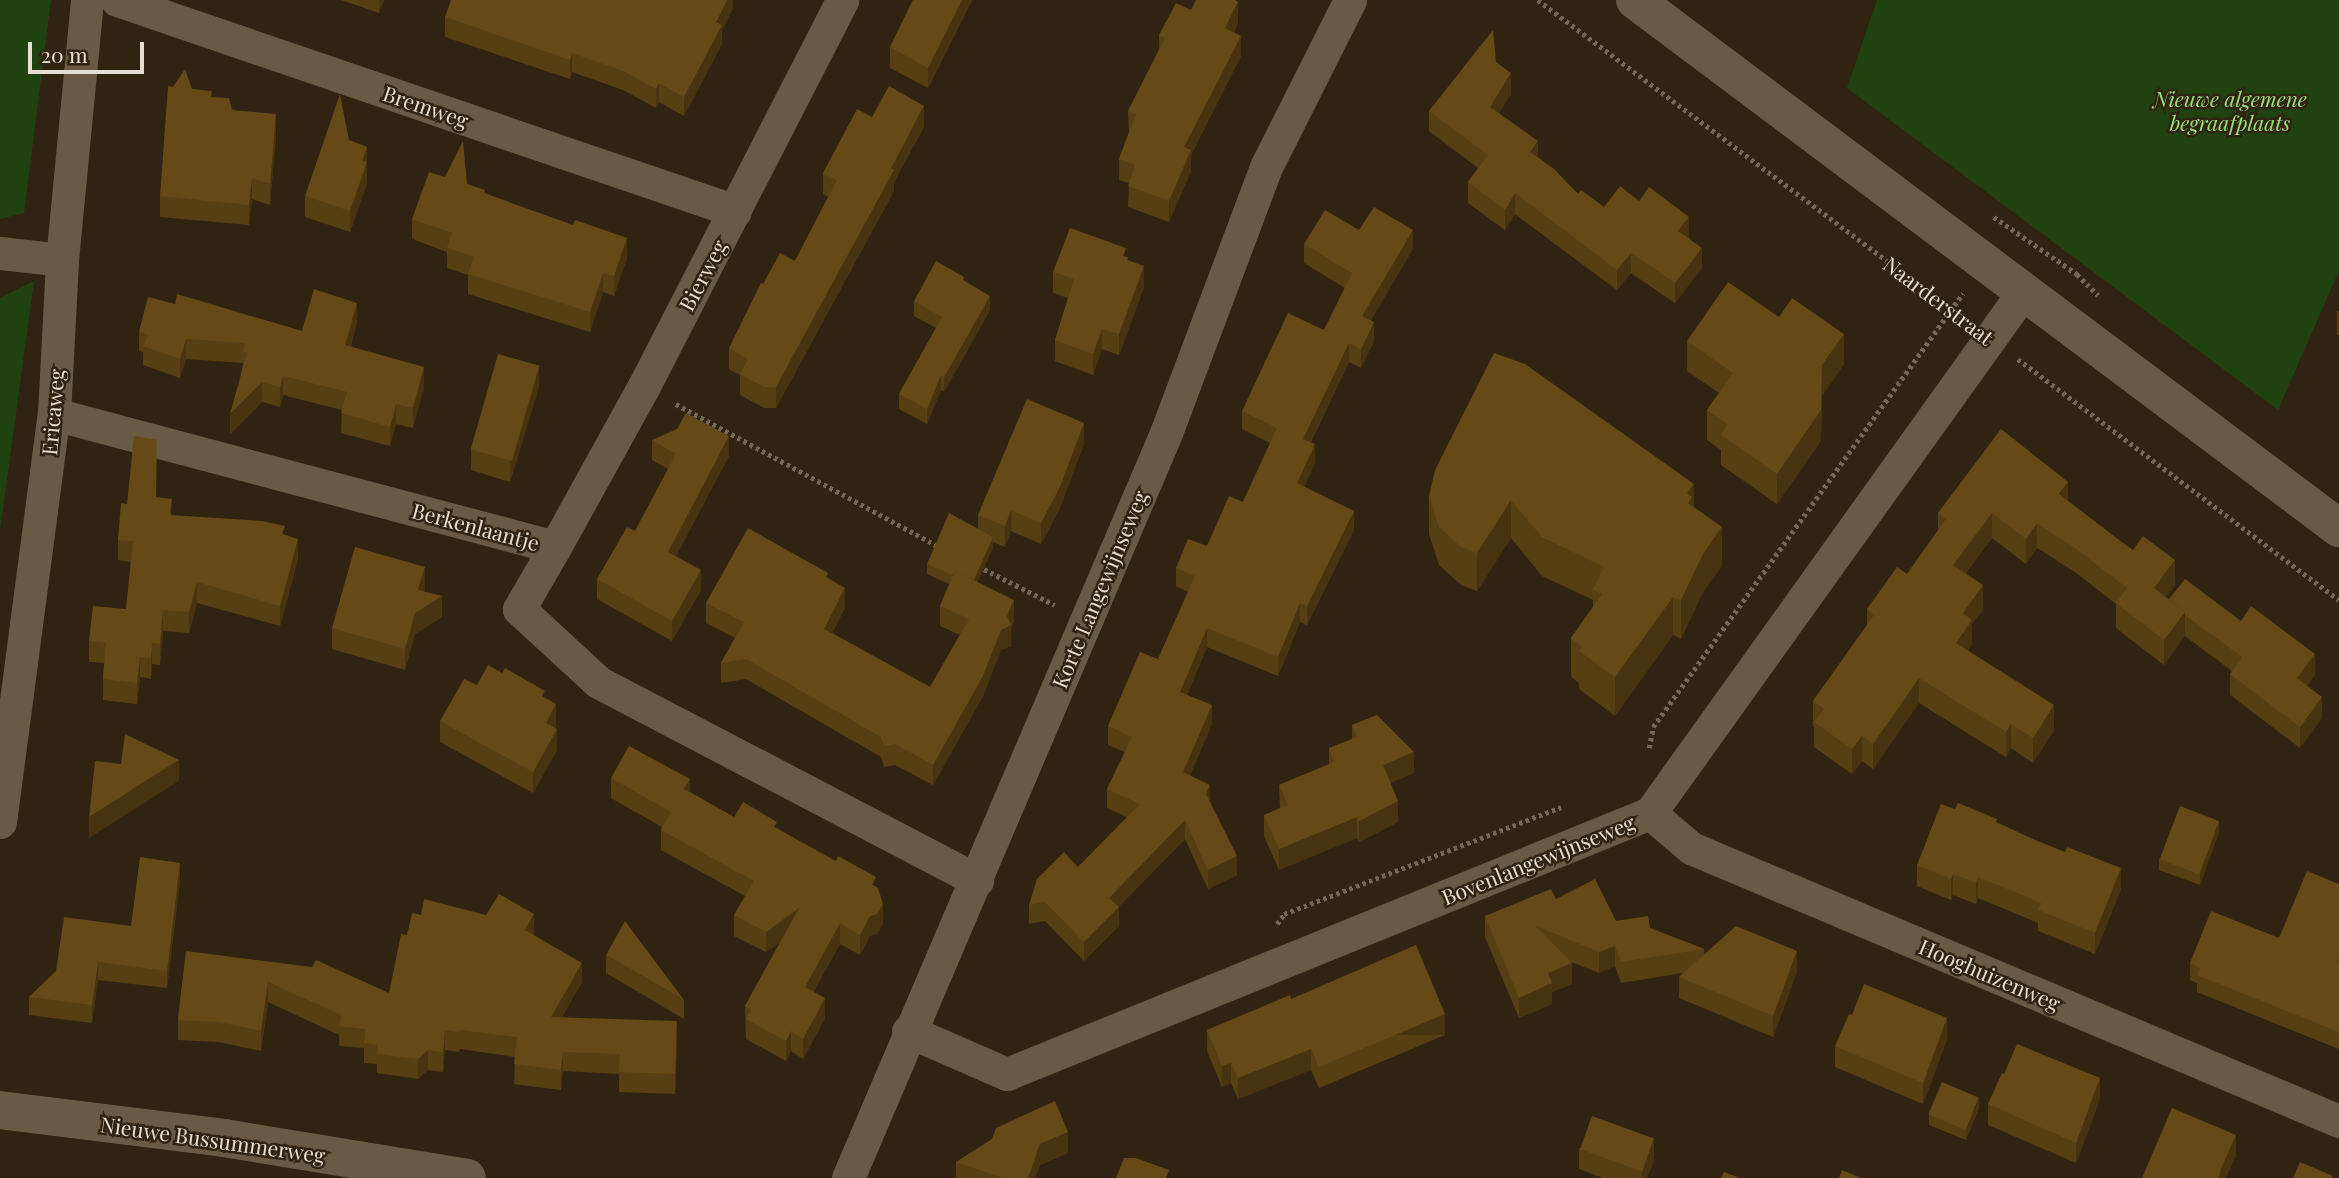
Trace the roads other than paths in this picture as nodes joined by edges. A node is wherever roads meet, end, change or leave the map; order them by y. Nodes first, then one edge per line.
1 (87, 0) edge
2 (117, 0) edge
3 (842, 0) edge
4 (1350, 0) edge
5 (1635, 0) edge
6 (736, 211) junction
7 (0, 253) edge
8 (62, 260) junction
9 (2024, 291) junction
10 (54, 414) junction
11 (2339, 528) edge
12 (555, 547) junction
13 (1650, 813) junction
14 (0, 820) edge
15 (977, 880) junction
16 (908, 1031) junction
17 (0, 1110) edge
18 (2339, 1121) edge
19 (465, 1178) edge
20 (848, 1178) edge

1 - 8 street, Ericaweg
2 - 6 street, Bremweg
3 - 6 street, Bierweg
4 - 15 street, Korte Langewijnseweg
5 - 9 street
6 - 12 street, Bierweg
7 - 8 street
8 - 10 street, Ericaweg
9 - 11 street
9 - 13 street, Bovenlangewijnseweg
10 - 12 street, Berkenlaantje
10 - 14 street, Ericaweg
12 - 15 street, Berkenlaantje
13 - 16 street, Bovenlangewijnseweg
13 - 18 street, Hooghuizenweg
15 - 16 street, Korte Langewijnseweg
16 - 20 street, Korte Langewijnseweg
17 - 19 street, Nieuwe Bussummerweg

